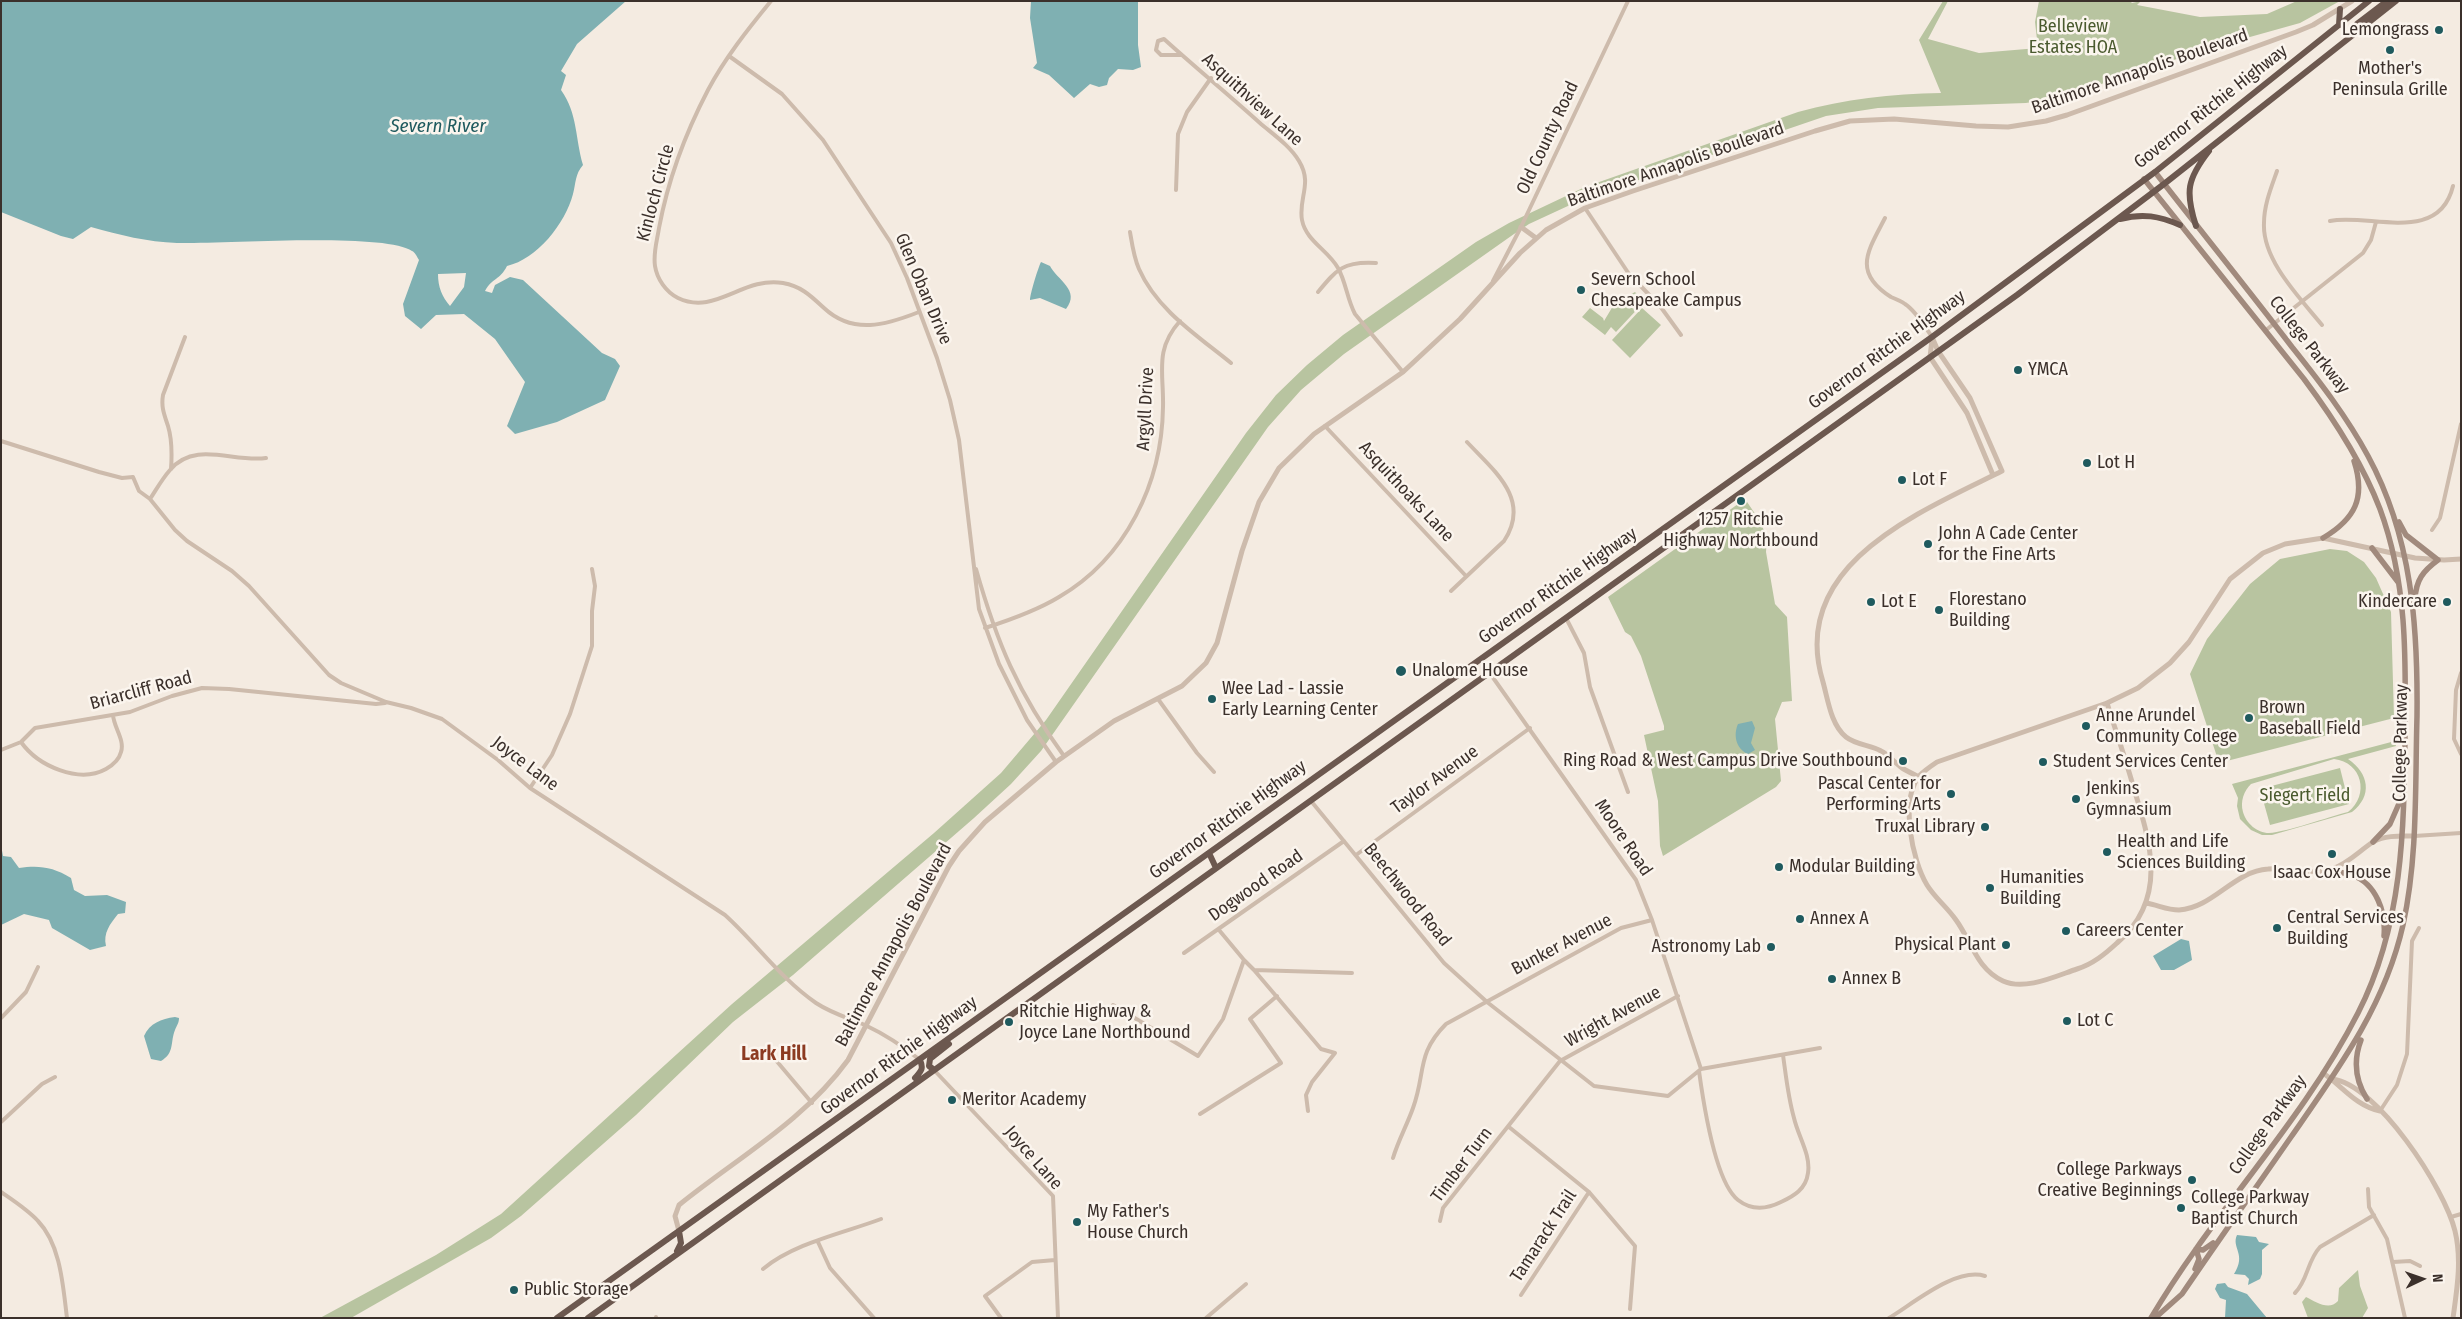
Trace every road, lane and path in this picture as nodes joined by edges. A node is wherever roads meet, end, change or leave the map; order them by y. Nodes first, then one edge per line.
1 (771, 1) edge
2 (1628, 1) edge
3 (2352, 1) edge
4 (2369, 1) edge
5 (2387, 1) edge
6 (2396, 1) edge
7 (2340, 9) junction
8 (2339, 25) junction
9 (2342, 44) junction
10 (1182, 55) junction
11 (729, 56) junction
12 (1211, 78) junction
13 (2215, 144) junction
14 (2277, 171) dead end
15 (2155, 172) junction
16 (2144, 179) junction
17 (2164, 184) junction
18 (2453, 186) dead end
19 (1176, 190) dead end
20 (2154, 191) junction
21 (1585, 208) junction
22 (1885, 218) dead end
23 (2116, 220) junction
24 (2330, 220) dead end
25 (2376, 222) junction
26 (2180, 225) junction
27 (2196, 226) junction
28 (1521, 227) junction
29 (1130, 232) dead end
30 (1536, 238) junction
31 (1376, 263) dead end
32 (1338, 268) junction
33 (1490, 285) junction
34 (1318, 292) dead end
35 (2303, 301) junction
36 (919, 312) junction
37 (1180, 322) junction
38 (2274, 324) junction
39 (2322, 325) dead end
40 (2266, 330) junction
41 (1681, 335) dead end
42 (185, 337) dead end
43 (1932, 337) junction
44 (1938, 351) junction
45 (1930, 357) junction
46 (1231, 363) dead end
47 (1404, 372) junction
48 (2461, 424) edge
49 (1325, 426) junction
50 (1, 441) edge
51 (1467, 442) dead end
52 (2348, 444) junction
53 (266, 458) dead end
54 (171, 469) junction
55 (1993, 475) junction
56 (150, 499) junction
57 (2392, 507) junction
58 (2432, 530) dead end
59 (2323, 538) junction
60 (2372, 548) junction
61 (2393, 553) junction
62 (2405, 556) junction
63 (2461, 559) edge
64 (973, 560) junction
65 (2438, 560) junction
66 (592, 569) dead end
67 (1466, 576) junction
68 (2400, 585) junction
69 (1451, 591) dead end
70 (2415, 616) junction
71 (1566, 618) junction
72 (1531, 625) junction
73 (992, 626) junction
74 (986, 628) junction
75 (1539, 636) junction
76 (1006, 661) junction
77 (998, 664) junction
78 (1489, 672) junction
79 (2461, 673) edge
80 (1021, 691) junction
81 (1014, 694) junction
82 (1158, 699) junction
83 (386, 702) junction
84 (2107, 703) junction
85 (113, 716) junction
86 (1530, 728) junction
87 (21, 742) junction
88 (1, 750) edge
89 (2461, 754) edge
90 (1064, 756) junction
91 (1056, 762) junction
92 (1214, 772) dead end
93 (1919, 777) junction
94 (2404, 787) junction
95 (530, 788) junction
96 (1628, 792) dead end
97 (1311, 801) junction
98 (2461, 833) edge
99 (2403, 836) junction
100 (2414, 836) junction
101 (1344, 841) junction
102 (2373, 842) junction
103 (1209, 853) junction
104 (1356, 855) junction
105 (1216, 868) junction
106 (2329, 870) junction
107 (2146, 902) junction
108 (1652, 920) junction
109 (2419, 928) dead end
110 (1219, 930) junction
111 (1184, 953) dead end
112 (2382, 953) junction
113 (1244, 960) junction
114 (38, 967) dead end
115 (1254, 970) junction
116 (1352, 973) dead end
117 (1277, 996) junction
118 (1678, 996) junction
119 (1487, 1002) junction
120 (1113, 1005) dead end
121 (1, 1018) edge
122 (2367, 1022) junction
123 (866, 1026) junction
124 (959, 1032) junction
125 (1820, 1048) dead end
126 (1782, 1055) junction
127 (774, 1058) dead end
128 (920, 1060) junction
129 (1560, 1061) junction
130 (933, 1069) junction
131 (1700, 1070) junction
132 (2323, 1073) junction
133 (55, 1077) dead end
134 (2332, 1079) junction
135 (906, 1089) junction
136 (2367, 1099) junction
137 (812, 1103) junction
138 (2380, 1111) junction
139 (1308, 1112) dead end
140 (1200, 1114) dead end
141 (1, 1122) edge
142 (1509, 1127) junction
143 (1393, 1158) dead end
144 (2368, 1189) dead end
145 (1, 1192) edge
146 (1589, 1192) junction
147 (2461, 1214) edge
148 (2374, 1216) junction
149 (2451, 1217) junction
150 (881, 1219) dead end
151 (1440, 1221) dead end
152 (2227, 1229) junction
153 (679, 1231) junction
154 (818, 1242) junction
155 (2196, 1250) junction
156 (675, 1254) junction
157 (1055, 1260) junction
158 (2393, 1262) junction
159 (2420, 1266) dead end
160 (763, 1269) dead end
161 (1985, 1276) dead end
162 (1246, 1284) dead end
163 (2294, 1293) dead end
164 (2182, 1294) junction
165 (1521, 1296) dead end
166 (1630, 1309) dead end
167 (1892, 1317) edge
168 (66, 1318) edge
169 (557, 1318) edge
170 (588, 1318) edge
171 (874, 1318) edge
172 (1001, 1318) edge
173 (1058, 1318) edge
174 (1206, 1318) edge
175 (2151, 1318) edge
176 (2155, 1318) edge
177 (2405, 1318) edge
178 (2453, 1318) edge

1 - 11 street, Kinloch Circle
2 - 28 street, Old County Road
3 - 7 street, Baltimore Annapolis Boulevard
4 - 8 highway, Governor Ritchie Highway
5 - 9 highway
6 - 9 highway, Governor Ritchie Highway
7 - 8 highway
7 - 21 street, Baltimore Annapolis Boulevard
8 - 15 highway, Governor Ritchie Highway
9 - 13 highway, Governor Ritchie Highway
10 - 10 street, Asquithview Lane
10 - 12 street, Asquithview Lane
11 - 36 street, Glen Oban Drive
11 - 36 street, Kinloch Circle
12 - 19 street
12 - 32 street, Asquithview Lane
13 - 17 highway, Governor Ritchie Highway
13 - 27 highway
14 - 35 street
15 - 16 highway, Governor Ritchie Highway
15 - 17 main road, College Parkway
16 - 20 main road, College Parkway
16 - 43 highway, Governor Ritchie Highway
17 - 20 highway, Governor Ritchie Highway
17 - 27 main road, College Parkway
18 - 25 street
20 - 23 highway, Governor Ritchie Highway
20 - 26 main road, College Parkway
21 - 30 street, Baltimore Annapolis Boulevard
21 - 41 street
22 - 43 street
23 - 26 highway
23 - 44 highway, Governor Ritchie Highway
24 - 25 street
25 - 35 street
26 - 40 main road, College Parkway
27 - 38 main road, College Parkway
28 - 30 street
28 - 33 street, Old County Road
29 - 37 street
30 - 33 street, Baltimore Annapolis Boulevard
31 - 32 street
32 - 34 street
32 - 47 street, Asquithview Lane
33 - 47 street, Baltimore Annapolis Boulevard
35 - 38 street
35 - 39 street
36 - 64 street, Glen Oban Drive
37 - 46 street
37 - 73 street, Argyll Drive
38 - 40 street
38 - 57 main road, College Parkway
40 - 52 main road, College Parkway
42 - 54 street
43 - 44 street
43 - 45 street
43 - 72 highway, Governor Ritchie Highway
44 - 45 highway, Governor Ritchie Highway
44 - 55 street
45 - 55 street
45 - 71 highway, Governor Ritchie Highway
47 - 49 street, Baltimore Annapolis Boulevard
48 - 58 street
49 - 67 street, Asquithoaks Lane
49 - 82 street, Baltimore Annapolis Boulevard
50 - 56 street, Joyce Lane
51 - 67 street
52 - 59 main road
52 - 61 main road, College Parkway
53 - 54 street
54 - 56 street
55 - 93 street
56 - 83 street, Joyce Lane
57 - 62 main road, College Parkway
57 - 65 main road
59 - 60 street
59 - 84 street
60 - 61 street
60 - 68 main road
61 - 62 street
61 - 68 main road, College Parkway
62 - 65 street
62 - 70 main road, College Parkway
63 - 65 street
64 - 73 street, Glen Oban Drive
64 - 74 street, Glen Oban Drive
65 - 70 main road
66 - 95 street
67 - 69 street
68 - 94 main road, College Parkway
70 - 100 main road, College Parkway
71 - 75 highway, Governor Ritchie Highway
71 - 96 street
72 - 75 highway
72 - 103 highway, Governor Ritchie Highway
73 - 74 street, Argyll Drive
73 - 76 street, Glen Oban Drive
74 - 77 street, Glen Oban Drive
75 - 78 highway, Governor Ritchie Highway
76 - 77 street
76 - 80 street, Glen Oban Drive
77 - 81 street, Glen Oban Drive
78 - 86 street, Moore Road
78 - 97 highway, Governor Ritchie Highway
79 - 89 street
80 - 81 street
80 - 90 street, Glen Oban Drive
81 - 91 street, Glen Oban Drive
82 - 90 street, Baltimore Annapolis Boulevard
82 - 92 street
83 - 85 street, Briarcliff Road
83 - 95 street, Joyce Lane
84 - 93 street
84 - 107 street
85 - 87 street, Briarcliff Road
85 - 87 street
86 - 104 street, Taylor Avenue
86 - 108 street, Moore Road
87 - 88 street, Briarcliff Road
90 - 91 street, Baltimore Annapolis Boulevard
91 - 123 street, Baltimore Annapolis Boulevard
93 - 107 street
94 - 99 main road, College Parkway
94 - 102 main road
95 - 123 street, Joyce Lane
97 - 101 street, Beechwood Road
97 - 105 highway, Governor Ritchie Highway
98 - 100 street
99 - 100 street
99 - 102 street
99 - 112 main road, College Parkway
100 - 122 main road, College Parkway
101 - 104 street, Beechwood Road
101 - 110 street, Dogwood Road
102 - 106 street
103 - 105 highway
103 - 124 highway, Governor Ritchie Highway
104 - 119 street, Beechwood Road
105 - 130 highway, Governor Ritchie Highway
106 - 107 street
106 - 112 main road
108 - 118 street, Moore Road
108 - 119 street, Bunker Avenue
109 - 138 street
110 - 111 street, Dogwood Road
110 - 113 street
112 - 132 main road, College Parkway
113 - 115 street
113 - 120 street
114 - 121 street
115 - 116 street
115 - 117 street
117 - 139 street
117 - 140 street
118 - 129 street, Wright Avenue
118 - 131 street, Moore Road
119 - 129 street, Beechwood Road
119 - 143 street, Bunker Avenue
122 - 134 main road, College Parkway
122 - 136 main road
123 - 128 street, Joyce Lane
123 - 137 street, Baltimore Annapolis Boulevard
124 - 128 highway, Governor Ritchie Highway
124 - 130 highway
125 - 126 street
126 - 131 street
126 - 131 street, Moore Road
127 - 137 street
128 - 135 highway
128 - 153 highway, Governor Ritchie Highway
129 - 131 street, Beechwood Road
129 - 142 street, Timber Turn
130 - 135 highway, Governor Ritchie Highway
130 - 157 street, Joyce Lane
132 - 134 street
132 - 155 main road, College Parkway
133 - 141 street
134 - 136 street
134 - 138 street
134 - 152 main road, College Parkway
135 - 156 highway, Governor Ritchie Highway
136 - 138 street
137 - 153 street, Baltimore Annapolis Boulevard
138 - 149 street
142 - 146 street
142 - 151 street, Timber Turn
144 - 148 street
145 - 168 street
146 - 165 street, Tamarack Trail
146 - 166 street
147 - 149 street
148 - 158 street
148 - 163 street
149 - 178 street
150 - 154 street
152 - 155 main road
152 - 164 main road, College Parkway
153 - 156 highway
153 - 169 highway, Governor Ritchie Highway
154 - 160 street
154 - 171 street
155 - 164 main road
155 - 175 main road, College Parkway
156 - 170 highway, Governor Ritchie Highway
157 - 172 street
157 - 173 street, Joyce Lane
158 - 159 street
158 - 177 street
161 - 167 street
162 - 174 street
164 - 176 main road, College Parkway

